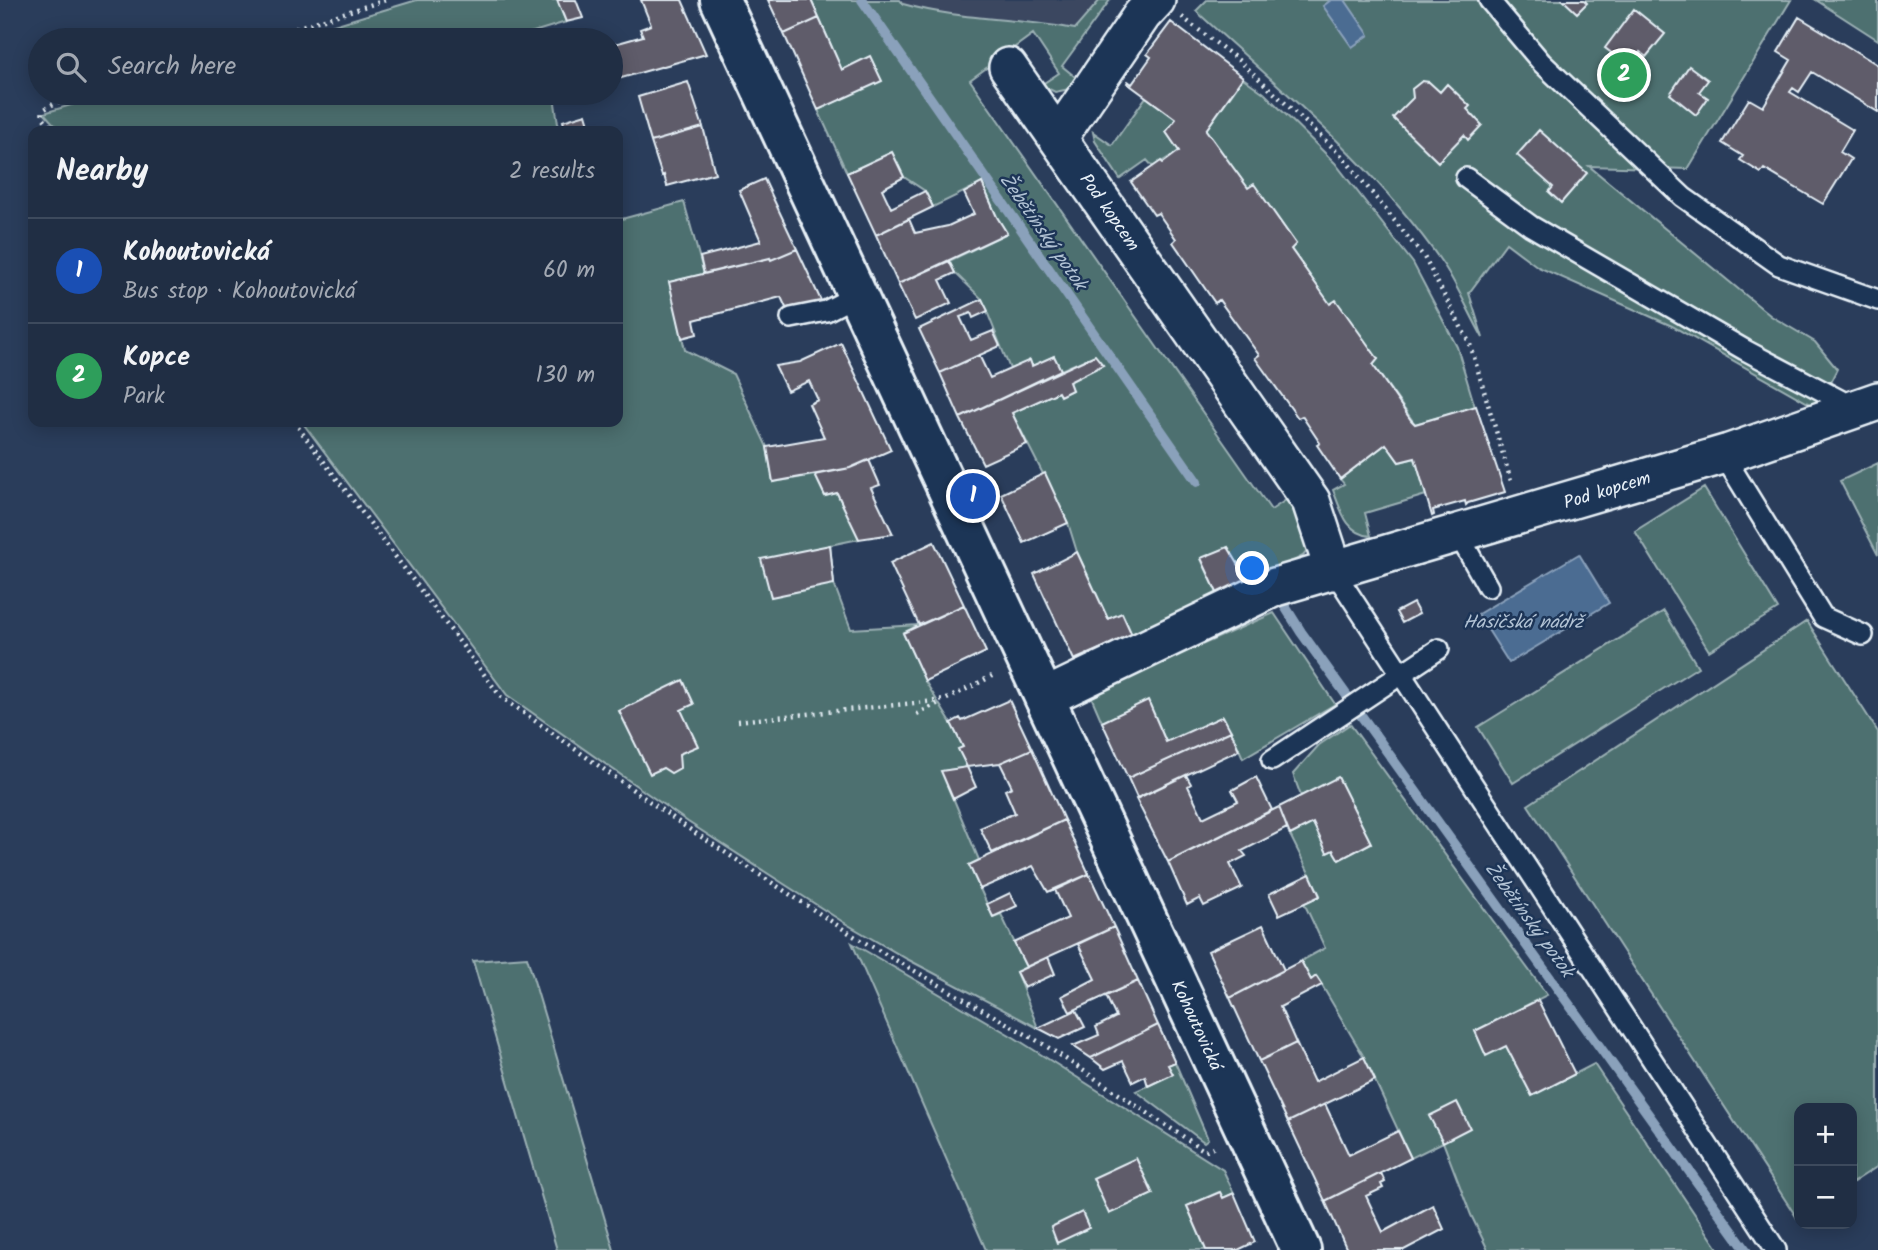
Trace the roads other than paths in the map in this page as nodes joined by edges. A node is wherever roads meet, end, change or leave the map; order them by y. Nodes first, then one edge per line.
1 (720, 0) edge
2 (1489, 0) edge
3 (1168, 8) edge
4 (1008, 66) dead end
5 (1058, 138) junction
6 (1466, 178) dead end
7 (857, 295) junction
8 (1878, 300) edge
9 (791, 318) dead end
10 (1867, 405) edge
11 (1729, 453) junction
12 (1458, 534) junction
13 (1334, 571) junction
14 (1488, 587) dead end
15 (1863, 635) dead end
16 (1439, 649) dead end
17 (1401, 673) junction
18 (1044, 698) junction
19 (1272, 760) dead end
20 (1301, 1250) edge
21 (1776, 1250) edge

1 - 7 street, Kohoutovická
2 - 8 lane
3 - 5 street
4 - 5 street, Pod kopcem
5 - 13 street, Pod kopcem
6 - 10 lane
7 - 9 lane
7 - 18 street, Kohoutovická
10 - 11 street, Pod kopcem
11 - 12 street, Pod kopcem
11 - 15 lane
12 - 13 street, Pod kopcem
12 - 14 lane
13 - 17 lane
13 - 18 street, Pod kopcem
16 - 17 lane
17 - 19 lane
17 - 21 lane
18 - 20 street, Kohoutovická

